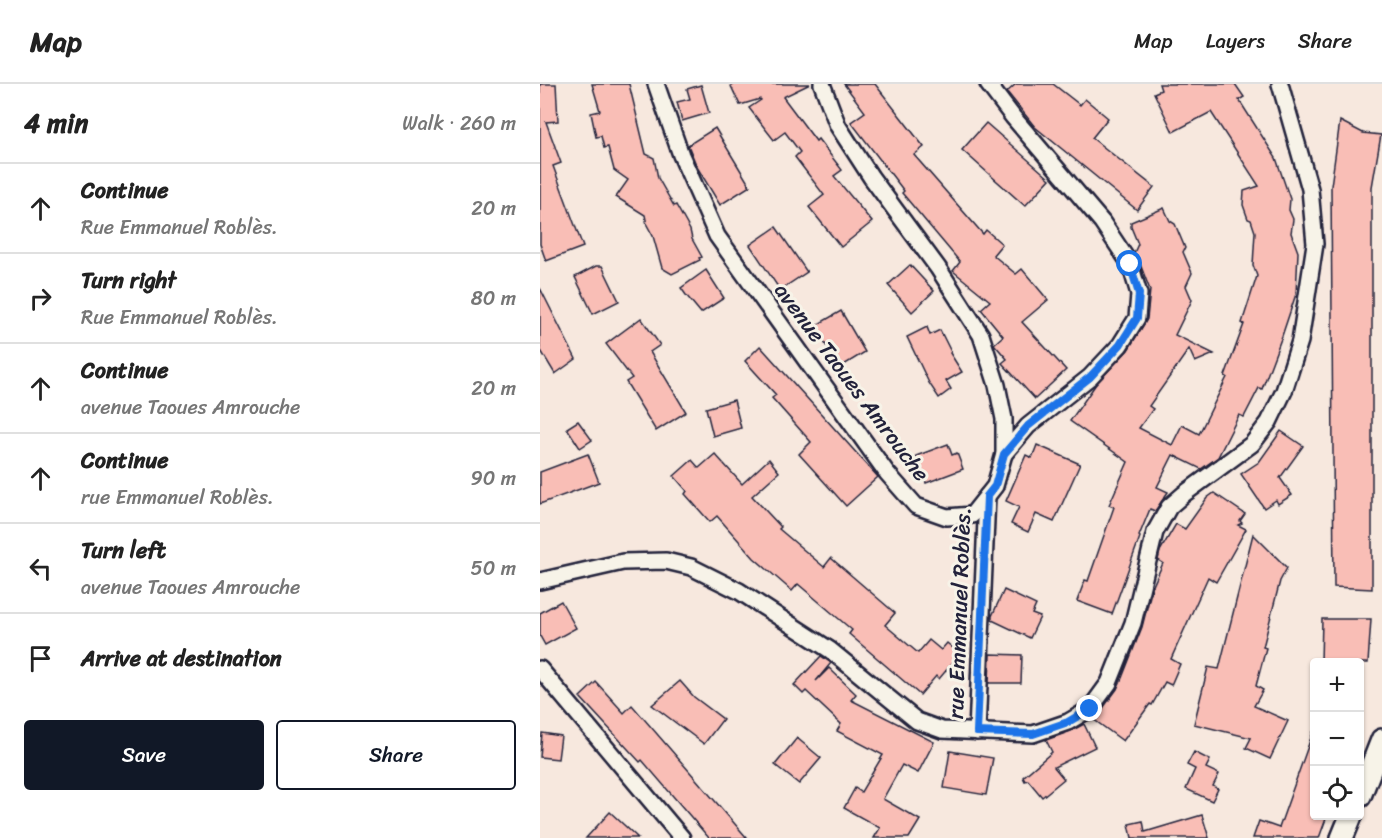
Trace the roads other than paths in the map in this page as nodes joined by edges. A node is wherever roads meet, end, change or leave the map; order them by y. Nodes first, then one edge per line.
1 (656, 84) edge
2 (822, 84) edge
3 (987, 84) edge
4 (1280, 84) edge
5 (1004, 454) junction
6 (987, 496) junction
7 (540, 581) edge
8 (540, 669) edge
9 (977, 732) junction
10 (1382, 741) edge
11 (1364, 784) edge
12 (1349, 820) edge
13 (682, 838) edge
14 (1342, 838) edge

1 - 6 street, avenue Taoues Amrouche
2 - 5 street, avenue Taoues Amrouche
3 - 5 street
4 - 9 street
5 - 6 street, avenue Taoues Amrouche
6 - 9 street, rue Emmanuel Roblès.
7 - 9 street
8 - 13 street
10 - 11 main road
12 - 14 main road

